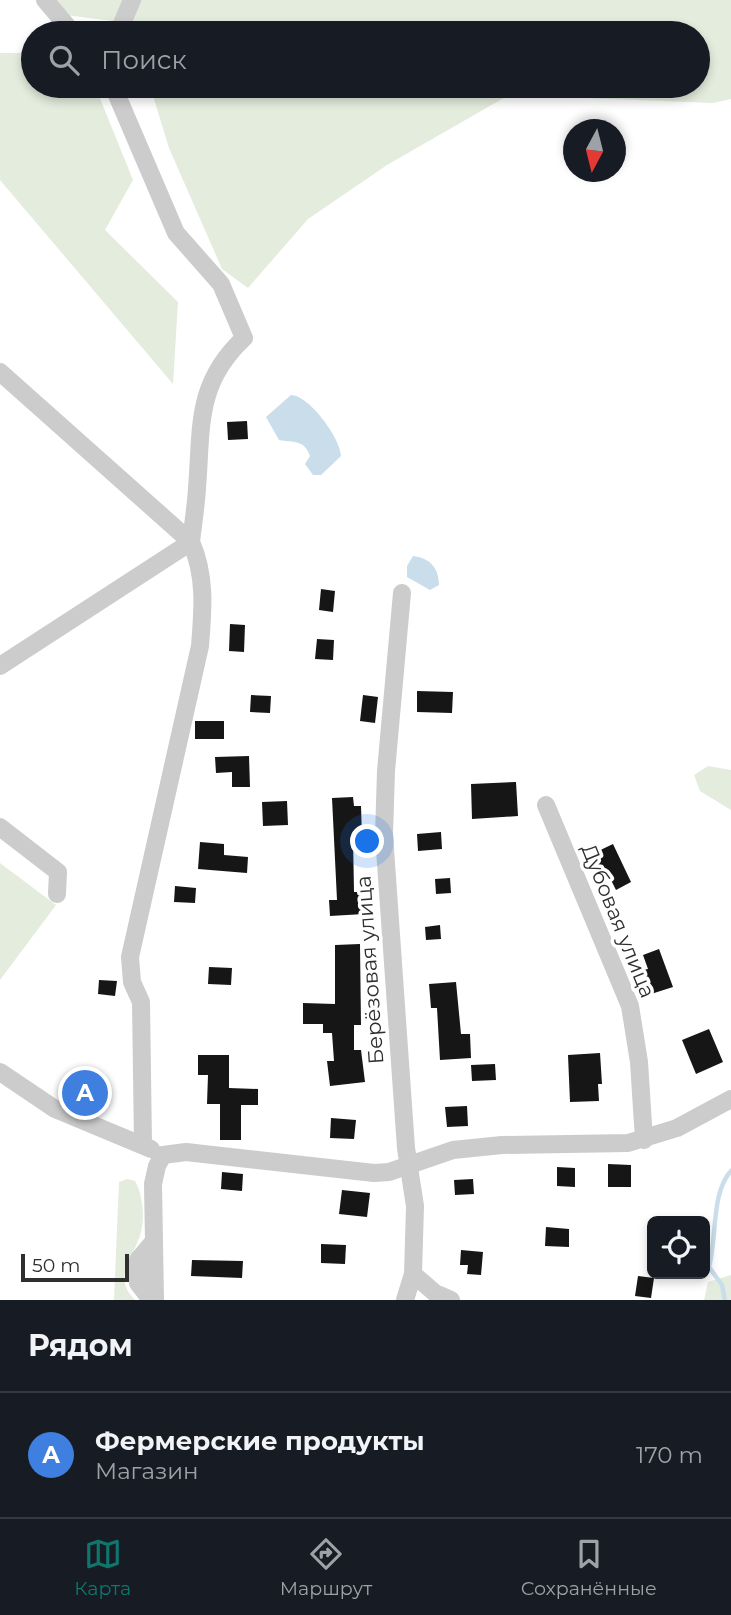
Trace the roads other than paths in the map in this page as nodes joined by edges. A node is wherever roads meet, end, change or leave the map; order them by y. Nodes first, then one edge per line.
1 (45, 0) edge
2 (132, 0) edge
3 (63, 21) edge
4 (123, 21) edge
5 (118, 98) edge
6 (0, 372) edge
7 (191, 542) junction
8 (402, 593) dead end
9 (0, 666) edge
10 (546, 805) dead end
11 (0, 827) edge
12 (57, 894) dead end
13 (0, 1072) edge
14 (731, 1099) edge
15 (645, 1140) junction
16 (143, 1144) junction
17 (163, 1156) junction
18 (408, 1164) junction
19 (413, 1275) junction
20 (153, 1300) edge
21 (405, 1300) edge
22 (451, 1300) edge

1 - 3 street
2 - 4 street
5 - 7 street
6 - 7 street
7 - 9 street
7 - 16 street
8 - 18 street, Берёзовая улица
10 - 15 street, Дубовая улица
11 - 12 street
13 - 16 street
14 - 15 street
15 - 18 street
16 - 17 street
17 - 18 street
17 - 20 street
18 - 19 street, Берёзовая улица
19 - 21 street, Берёзовая улица
19 - 22 street

